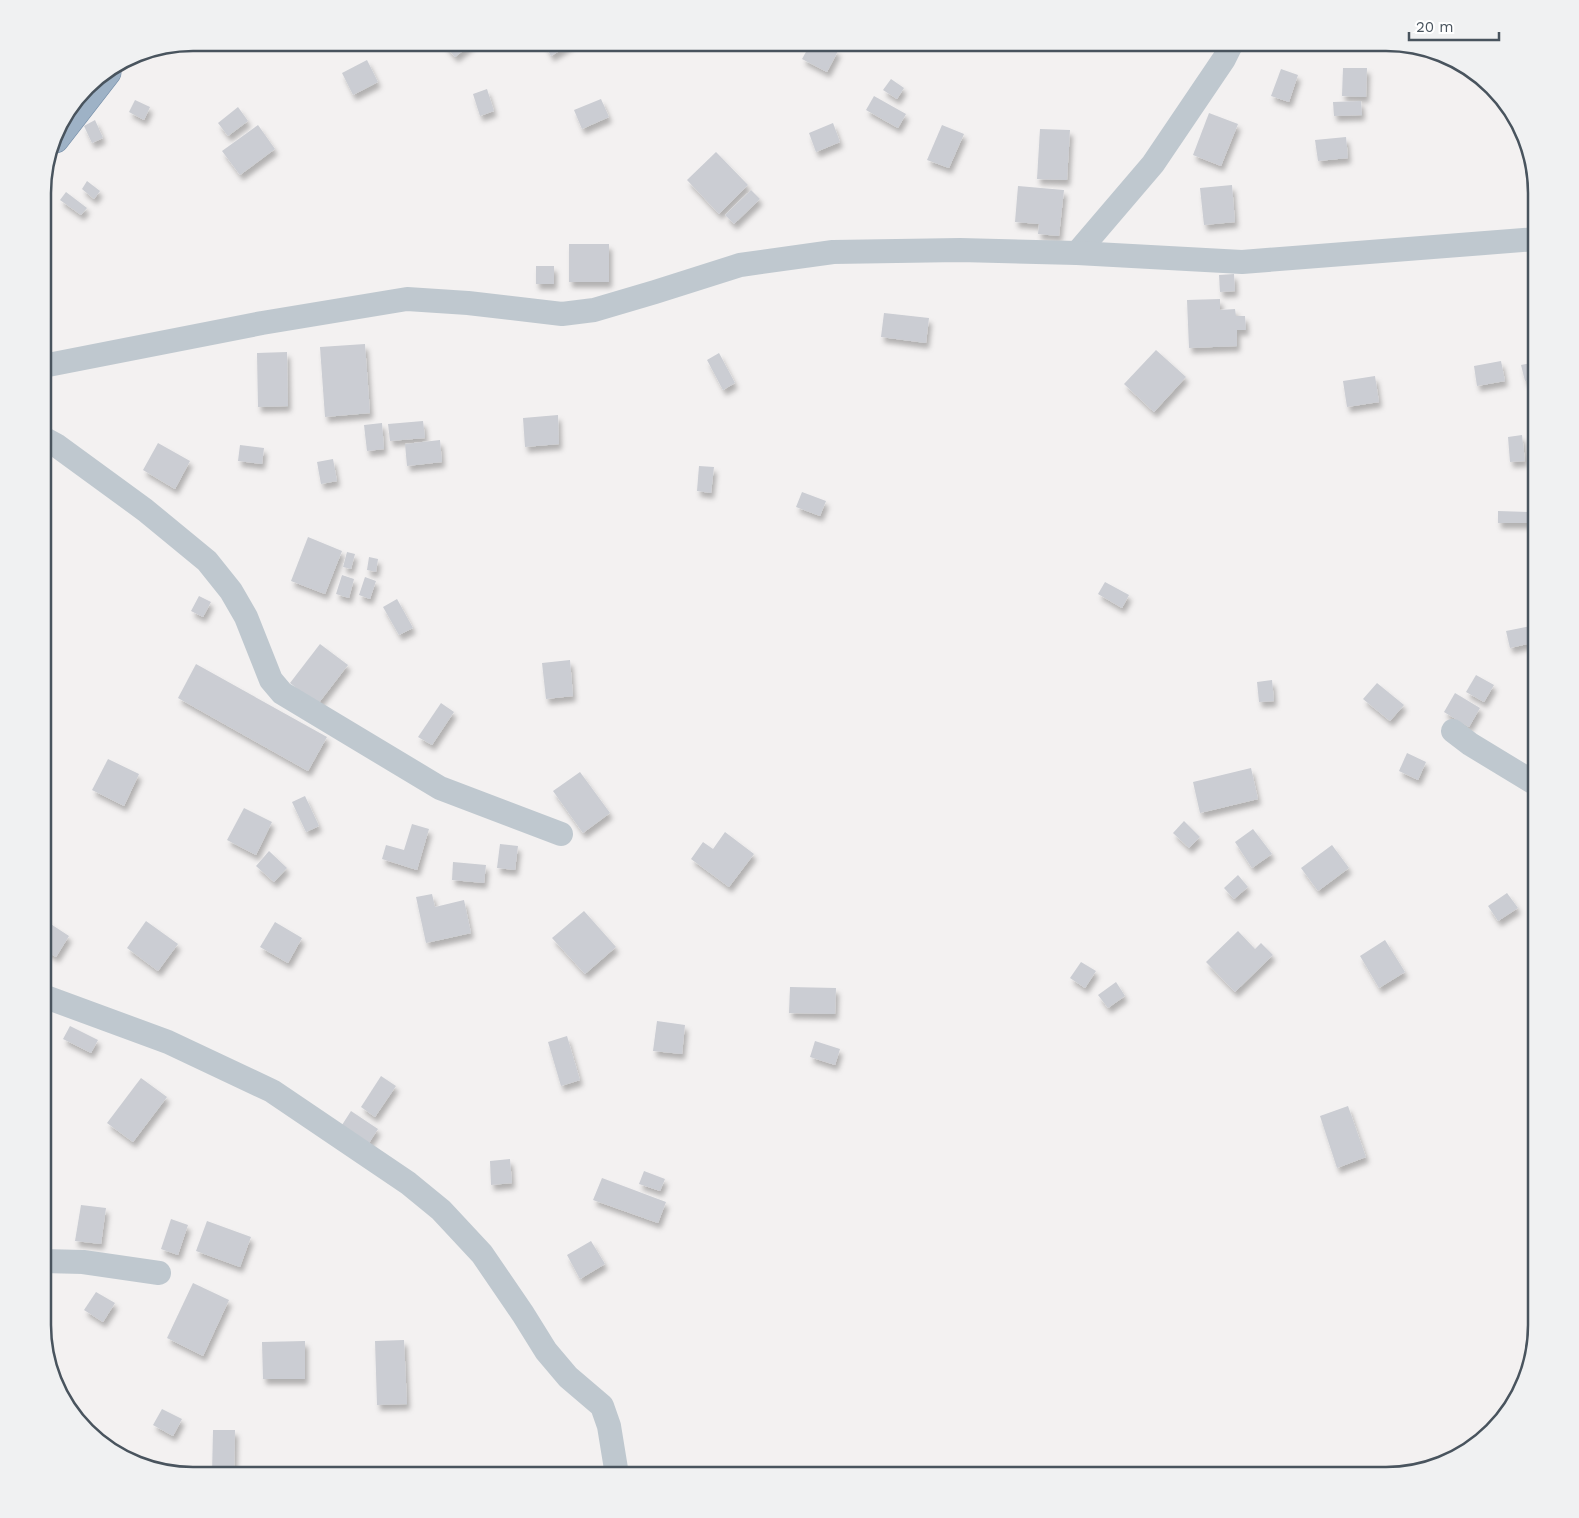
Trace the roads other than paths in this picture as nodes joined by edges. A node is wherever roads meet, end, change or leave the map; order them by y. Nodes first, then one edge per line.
1 (1228, 51) edge
2 (1527, 240) edge
3 (1077, 253) junction
4 (52, 364) edge
5 (52, 443) edge
6 (1453, 731) dead end
7 (1528, 779) edge
8 (561, 834) dead end
9 (52, 999) edge
10 (52, 1261) edge
11 (159, 1273) dead end
12 (616, 1467) edge

1 - 3 street
2 - 3 street
3 - 4 street
5 - 8 street
6 - 7 street
9 - 12 street
10 - 11 street

